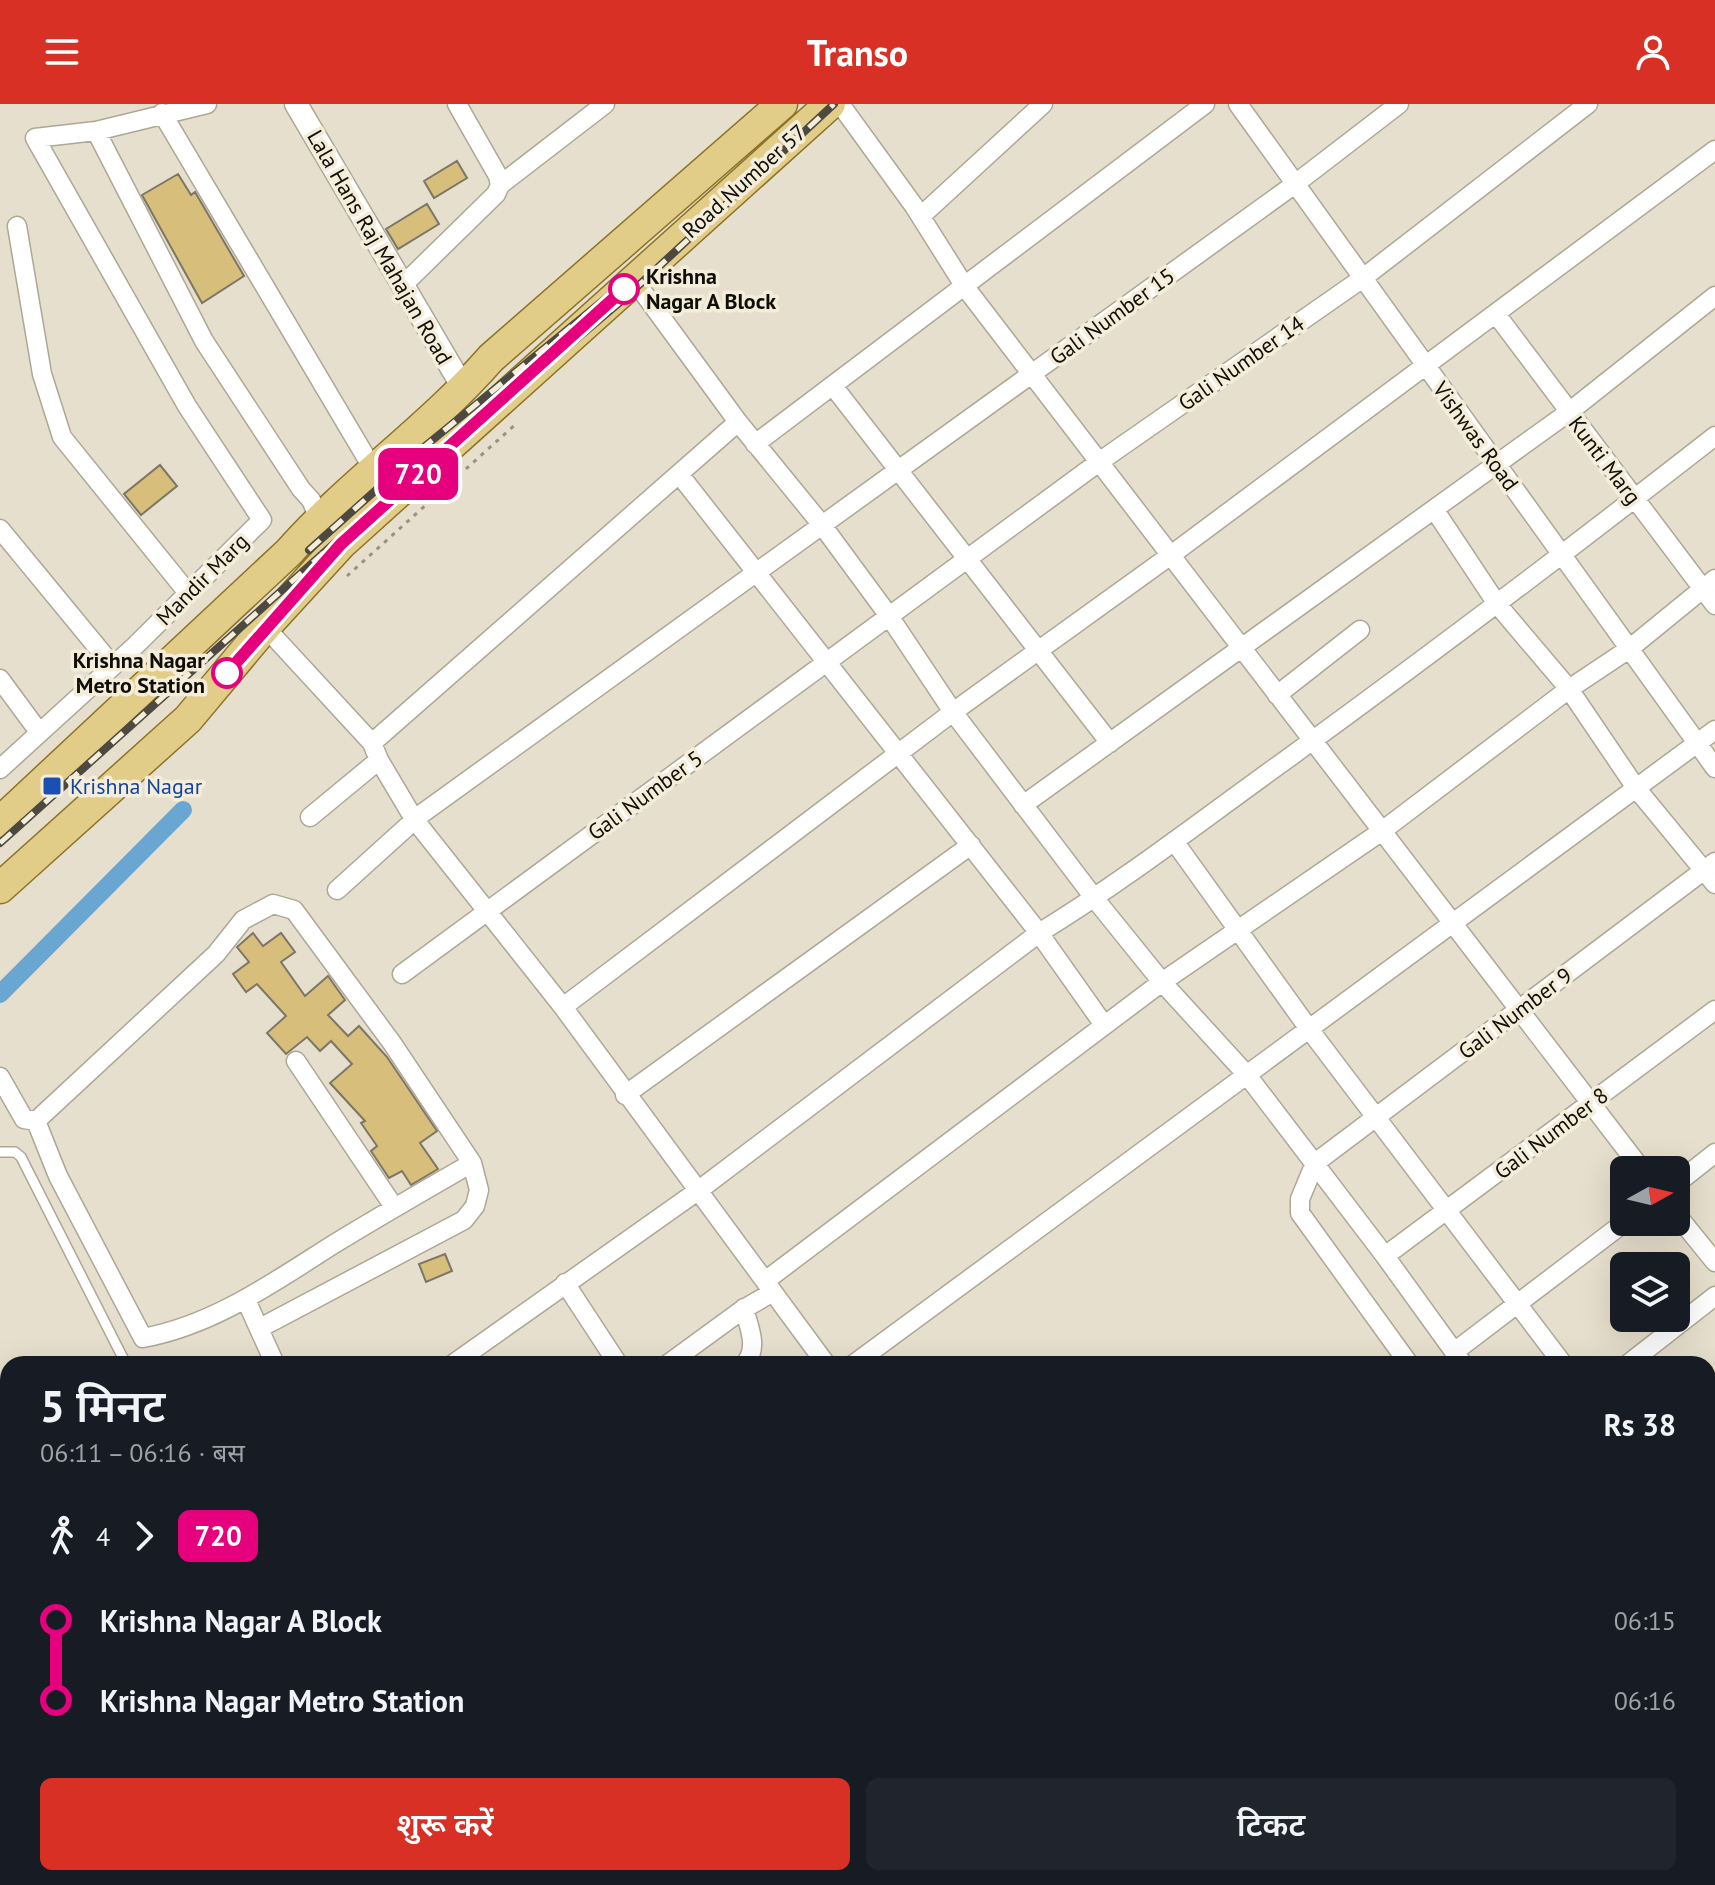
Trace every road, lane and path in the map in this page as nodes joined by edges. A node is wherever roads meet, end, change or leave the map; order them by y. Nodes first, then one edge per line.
1 (207, 104) edge
2 (296, 104) edge
3 (457, 104) edge
4 (605, 104) edge
5 (782, 104) edge
6 (830, 104) edge
7 (840, 104) edge
8 (1043, 104) edge
9 (1205, 104) edge
10 (1238, 104) edge
11 (1399, 104) edge
12 (1588, 104) edge
13 (162, 113) junction
14 (96, 131) junction
15 (1715, 150) edge
16 (1295, 184) junction
17 (500, 185) junction
18 (918, 211) junction
19 (17, 226) dead end
20 (1363, 278) junction
21 (634, 280) junction
22 (403, 285) junction
23 (965, 287) junction
24 (1715, 296) edge
25 (1496, 314) junction
26 (1426, 366) junction
27 (1032, 374) junction
28 (833, 386) junction
29 (464, 389) junction
30 (1569, 412) junction
31 (738, 422) junction
32 (517, 423) dead end
33 (1715, 436) edge
34 (755, 444) junction
35 (1099, 462) junction
36 (1496, 464) junction
37 (373, 469) junction
38 (897, 470) junction
39 (679, 474) junction
40 (1634, 499) junction
41 (1434, 509) junction
42 (319, 518) junction
43 (822, 525) junction
44 (0, 529) edge
45 (1171, 555) junction
46 (1562, 555) junction
47 (966, 559) junction
48 (754, 572) junction
49 (346, 576) dead end
50 (1709, 584) edge
51 (188, 593) junction
52 (1497, 604) junction
53 (1715, 605) edge
54 (889, 616) junction
55 (265, 627) junction
56 (1360, 630) dead end
57 (1242, 648) junction
58 (1629, 649) junction
59 (1039, 650) junction
60 (828, 660) junction
61 (112, 665) junction
62 (0, 679) edge
63 (1569, 689) junction
64 (1277, 695) junction
65 (953, 712) junction
66 (1715, 730) edge
67 (39, 732) junction
68 (1312, 740) junction
69 (1110, 743) junction
70 (1697, 743) junction
71 (373, 746) junction
72 (899, 753) junction
73 (1715, 768) edge
74 (0, 769) edge
75 (1636, 788) junction
76 (1023, 805) junction
77 (310, 817) dead end
78 (414, 819) junction
79 (0, 822) edge
80 (1382, 831) junction
81 (1174, 841) junction
82 (971, 845) junction
83 (1712, 872) edge
84 (0, 888) edge
85 (337, 890) dead end
86 (1095, 899) junction
87 (487, 911) junction
88 (1451, 922) junction
89 (1238, 929) junction
90 (1039, 933) junction
91 (402, 974) dead end
92 (1162, 982) junction
93 (563, 1007) junction
94 (1519, 1010) junction
95 (1715, 1010) edge
96 (1104, 1025) junction
97 (1309, 1029) junction
98 (296, 1061) dead end
99 (1247, 1075) junction
100 (2, 1080) edge
101 (625, 1095) junction
102 (1591, 1104) junction
103 (1377, 1118) junction
104 (36, 1121) junction
105 (0, 1152) edge
106 (1715, 1153) edge
107 (1631, 1156) edge
108 (472, 1163) junction
109 (1315, 1163) junction
110 (1690, 1173) edge
111 (699, 1190) junction
112 (394, 1207) junction
113 (1445, 1212) junction
114 (1690, 1231) edge
115 (1610, 1233) edge
116 (1385, 1256) junction
117 (1715, 1262) edge
118 (565, 1283) junction
119 (769, 1286) junction
120 (1715, 1296) edge
121 (246, 1300) junction
122 (1518, 1303) junction
123 (744, 1308) junction
124 (260, 1328) junction
125 (122, 1356) edge
126 (272, 1356) edge
127 (464, 1356) edge
128 (613, 1356) edge
129 (679, 1356) edge
130 (751, 1356) edge
131 (820, 1356) edge
132 (865, 1356) edge
133 (1403, 1356) edge
134 (1457, 1356) edge
135 (1460, 1356) edge
136 (1557, 1356) edge
137 (1638, 1356) edge

1 - 13 street
2 - 22 street, Lala Hans Raj Mahajan Road
3 - 17 street
4 - 17 street
5 - 29 main road, Road Number 57
6 - 21 main road, Road Number 57
7 - 18 street
8 - 18 street
9 - 23 street
10 - 16 street, Vishwas Road
11 - 16 street, Gali Number 15
12 - 20 street, Gali Number 14
13 - 14 street
13 - 37 street
14 - 42 street
14 - 51 street, Mandir Marg
15 - 25 street
16 - 20 street, Vishwas Road
16 - 27 street, Gali Number 15
17 - 22 street
18 - 23 street
19 - 51 street
20 - 26 street, Vishwas Road
20 - 35 street, Gali Number 14
21 - 31 street
21 - 55 main road, Road Number 57
22 - 29 street, Lala Hans Raj Mahajan Road
23 - 27 street
23 - 28 street
24 - 30 street
25 - 26 street
25 - 30 street, Kunti Marg
26 - 36 street, Vishwas Road
26 - 45 street
27 - 35 street
27 - 38 street, Gali Number 15
28 - 34 street
28 - 38 street
29 - 37 main road, Road Number 57
30 - 36 street
30 - 40 street, Kunti Marg
31 - 34 street
31 - 39 street
32 - 49 path
33 - 40 street
34 - 43 street
35 - 45 street
35 - 47 street, Gali Number 14
36 - 41 street
36 - 46 street, Vishwas Road
37 - 42 main road, Road Number 57
38 - 43 street, Gali Number 15
38 - 47 street
39 - 48 street
39 - 71 street
40 - 46 street
40 - 50 street, Kunti Marg
41 - 52 street
41 - 57 street
42 - 79 main road, Road Number 57
43 - 48 street, Gali Number 15
43 - 54 street
44 - 61 street
45 - 57 street
45 - 59 street
46 - 52 street
46 - 58 street, Vishwas Road
47 - 54 street, Gali Number 14
47 - 59 street
48 - 60 street
48 - 78 street, Gali Number 15
50 - 53 street, Kunti Marg
50 - 58 street
51 - 61 street, Mandir Marg
52 - 63 street
52 - 68 street
54 - 60 street, Gali Number 5
54 - 65 street
55 - 71 street
55 - 84 main road, Road Number 57
56 - 64 street
57 - 64 street
57 - 69 street
58 - 63 street
58 - 70 street, Vishwas Road
59 - 65 street
59 - 69 street
60 - 72 street
60 - 87 street, Gali Number 5
61 - 67 street, Mandir Marg
62 - 67 street
63 - 75 street
63 - 80 street
64 - 68 street
65 - 72 street
65 - 76 street
66 - 70 street
67 - 74 street, Mandir Marg
68 - 80 street
68 - 81 street
69 - 76 street
70 - 73 street, Vishwas Road
70 - 75 street
71 - 77 street
71 - 78 street
72 - 82 street
72 - 93 street
75 - 83 street
75 - 88 street
76 - 86 street
78 - 85 street, Gali Number 15
78 - 87 street
80 - 88 street
80 - 89 street
81 - 86 street
81 - 89 street
82 - 90 street
82 - 101 street
83 - 94 street, Gali Number 9
86 - 90 street
86 - 92 street
87 - 91 street, Gali Number 5
87 - 93 street
88 - 94 street
88 - 97 street
89 - 92 street
89 - 97 street
90 - 96 street
90 - 111 street
92 - 96 street
92 - 99 street
93 - 101 street
94 - 102 street
94 - 103 street, Gali Number 9
95 - 102 street, Gali Number 8
96 - 119 street
97 - 99 street
97 - 103 street
98 - 112 street
99 - 109 street
99 - 132 street
100 - 104 street
101 - 111 street
102 - 107 street
102 - 113 street, Gali Number 8
103 - 109 street, Gali Number 9
103 - 113 street
104 - 108 street
104 - 121 street
105 - 125 lane
106 - 110 street
108 - 112 street
108 - 124 street
109 - 116 street
109 - 133 street
111 - 118 street
111 - 119 street
112 - 121 street
113 - 116 street, Gali Number 8
113 - 122 street
114 - 117 street
115 - 122 street
116 - 134 street
118 - 127 street
118 - 128 street
119 - 123 street
119 - 131 street
120 - 137 street
121 - 124 street
122 - 135 street
122 - 136 street
123 - 129 street
123 - 130 street
124 - 126 street

